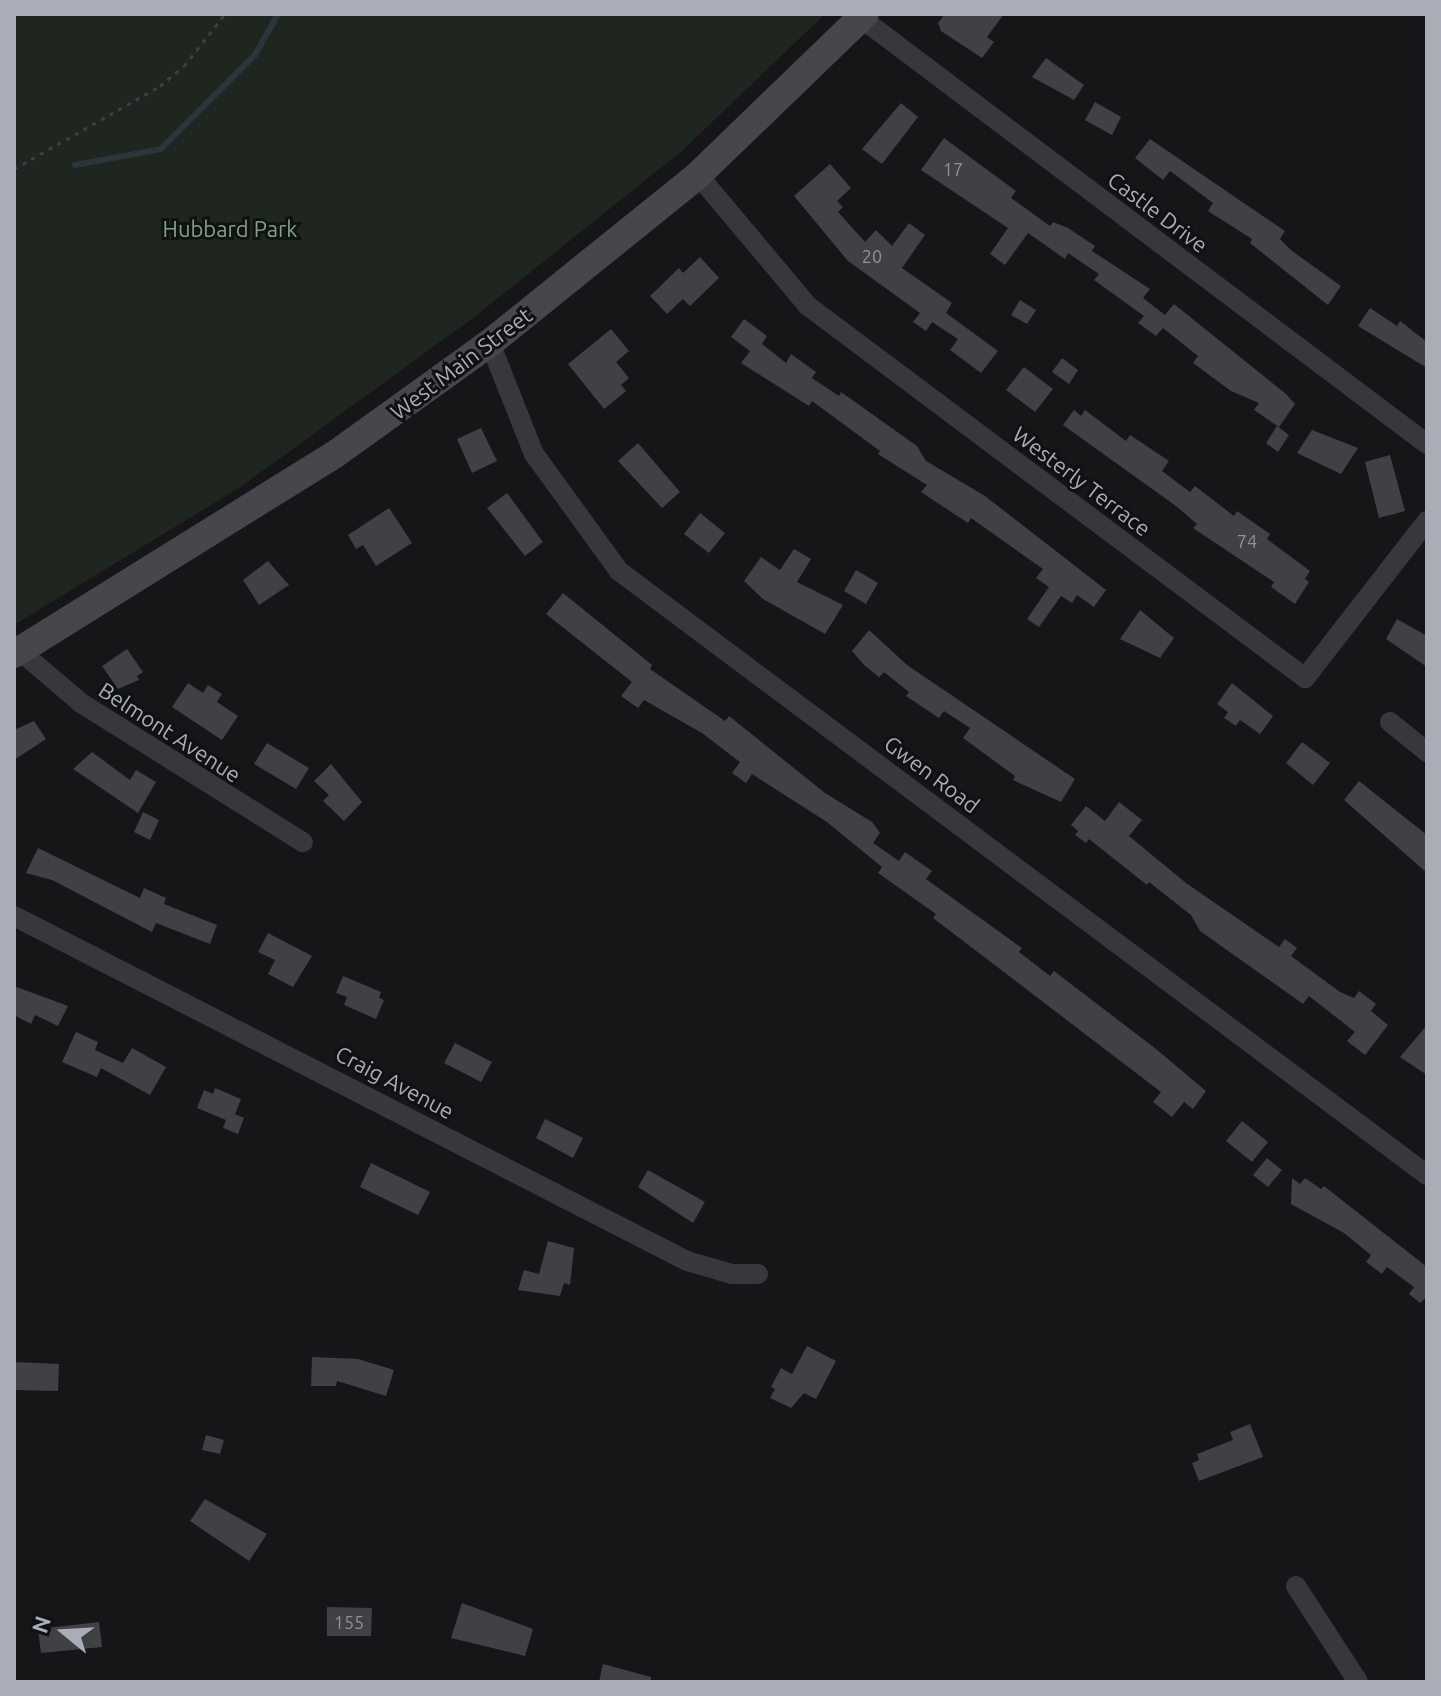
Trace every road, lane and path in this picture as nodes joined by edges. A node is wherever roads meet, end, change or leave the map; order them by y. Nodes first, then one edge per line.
1 (225, 14) edge
2 (863, 16) edge
3 (14, 169) edge
4 (698, 175) junction
5 (490, 343) junction
6 (1427, 444) edge
7 (1427, 521) edge
8 (17, 652) edge
9 (1390, 722) dead end
10 (1427, 752) edge
11 (303, 842) dead end
12 (14, 916) edge
13 (1427, 1175) edge
14 (758, 1274) dead end
15 (1296, 1586) dead end
16 (1358, 1682) edge

1 - 3 path
2 - 4 main road, West Main Street
2 - 6 street, Castle Drive
4 - 5 main road, West Main Street
4 - 7 street, Westerly Terrace
5 - 8 main road, West Main Street
5 - 13 street, Gwen Road
8 - 11 street, Belmont Avenue
9 - 10 street
12 - 14 street, Craig Avenue
15 - 16 street

